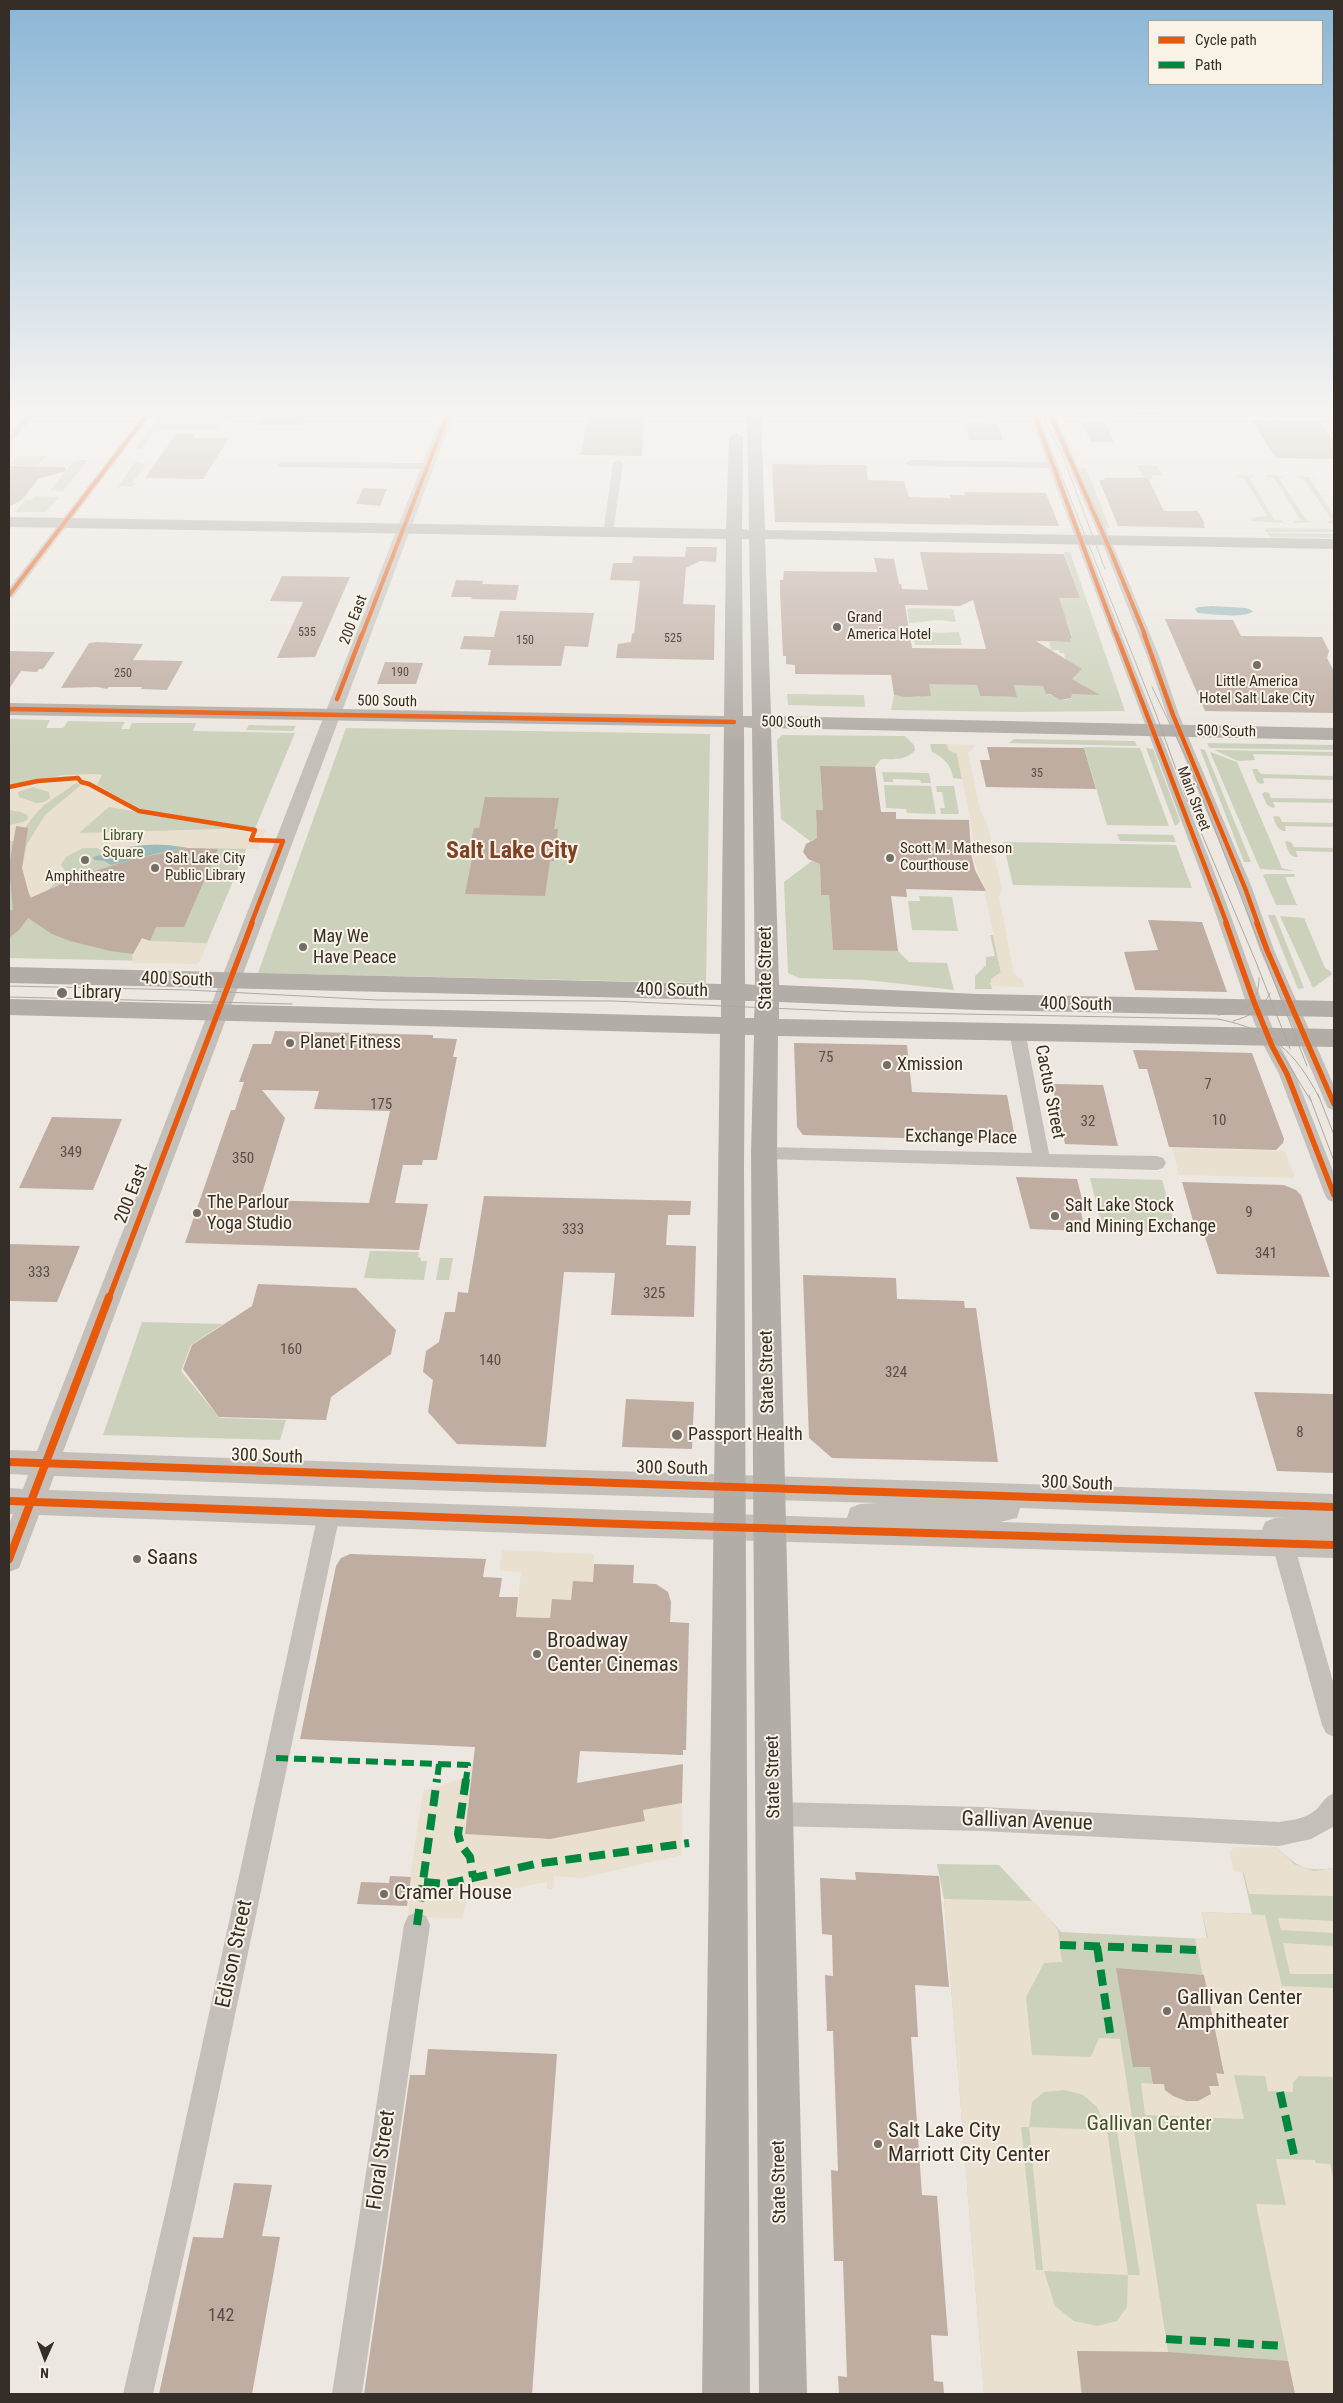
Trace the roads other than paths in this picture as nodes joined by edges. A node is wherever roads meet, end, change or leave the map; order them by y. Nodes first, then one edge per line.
1 (64, 523) edge
2 (72, 523) edge
3 (404, 523) edge
4 (609, 523) edge
5 (734, 523) edge
6 (756, 523) edge
7 (1073, 523) edge
8 (1099, 523) edge
9 (402, 529) junction
10 (608, 533) junction
11 (734, 534) junction
12 (756, 534) junction
13 (1079, 540) junction
14 (1106, 540) junction
15 (1334, 544) edge
16 (10, 591) edge
17 (9, 709) edge
18 (332, 713) junction
19 (734, 722) junction
20 (763, 722) junction
21 (1153, 731) junction
22 (1180, 731) junction
23 (1334, 734) edge
24 (9, 975) edge
25 (229, 981) junction
26 (733, 992) junction
27 (767, 993) junction
28 (9, 1007) edge
29 (1256, 1008) junction
30 (1292, 1008) junction
31 (1334, 1009) edge
32 (217, 1012) junction
33 (734, 1026) junction
34 (766, 1027) junction
35 (1017, 1031) junction
36 (1268, 1037) junction
37 (1306, 1037) junction
38 (1334, 1038) edge
39 (1334, 1104) edge
40 (764, 1153) junction
41 (1042, 1160) junction
42 (1157, 1163) dead end
43 (1334, 1195) edge
44 (9, 1462) edge
45 (45, 1463) junction
46 (424, 1478) junction
47 (20, 1501) edge
48 (1139, 1501) junction
49 (754, 1508) junction
50 (1334, 1508) edge
51 (329, 1514) junction
52 (423, 1517) junction
53 (1334, 1524) edge
54 (1147, 1538) junction
55 (1189, 1540) junction
56 (1283, 1544) junction
57 (1334, 1546) edge
58 (9, 1559) edge
59 (1334, 1725) edge
60 (1334, 1805) edge
61 (774, 1814) junction
62 (417, 1925) dead end
63 (138, 2394) edge
64 (347, 2394) edge
65 (726, 2394) edge
66 (783, 2394) edge

1 - 16 street
2 - 9 main road
3 - 9 street, 200 East
4 - 10 street
5 - 11 main road, State Street
6 - 12 main road, State Street
7 - 13 street, Main Street
8 - 14 street, Main Street
9 - 10 main road
9 - 18 street, 200 East
10 - 11 main road
11 - 12 main road
11 - 19 main road, State Street
12 - 13 main road
12 - 20 main road, State Street
13 - 14 main road
13 - 21 street, Main Street
14 - 15 main road
14 - 22 street, Main Street
17 - 18 main road, 500 South
18 - 19 main road, 500 South
18 - 25 street, 200 East
19 - 20 main road, 500 South
19 - 26 main road, State Street
20 - 21 main road, 500 South
20 - 27 main road, State Street
21 - 22 main road, 500 South
21 - 29 street, Main Street
22 - 23 main road, 500 South
22 - 30 street, Main Street
24 - 25 main road, 400 South
25 - 26 main road, 400 South
25 - 32 street, 200 East
26 - 27 main road, 400 South
26 - 33 main road, State Street
27 - 29 main road, 400 South
27 - 34 main road, State Street
28 - 32 main road, 400 South
29 - 30 main road, 400 South
29 - 36 street, Main Street
30 - 31 main road, 400 South
30 - 37 street, Main Street
32 - 33 main road, 400 South
32 - 45 street, 200 East
33 - 34 main road, 400 South
33 - 49 main road, State Street
34 - 35 main road, 400 South
34 - 40 main road, State Street
35 - 36 main road, 400 South
35 - 41 street, Cactus Street
36 - 37 main road, 400 South
36 - 43 street, Main Street
37 - 38 main road, 400 South
37 - 39 street, Main Street
40 - 41 street, Exchange Place
40 - 49 main road, State Street
41 - 42 street, Exchange Place
44 - 45 street, 300 South
45 - 46 street, 300 South
45 - 47 street, 200 East
46 - 49 street, 300 South
46 - 52 street
47 - 51 street, 300 South
47 - 58 street, 200 East
48 - 49 street, 300 South
48 - 50 street, 300 South
48 - 54 street
49 - 52 street, 300 South
49 - 54 street, 300 South
49 - 61 main road, State Street
49 - 65 main road, State Street
51 - 52 street, 300 South
51 - 63 street, Edison Street
53 - 55 street
54 - 55 street, 300 South
55 - 56 street, 300 South
56 - 57 street, 300 South
56 - 59 street
60 - 61 street, Gallivan Avenue
61 - 66 main road, State Street
62 - 64 street, Floral Street

